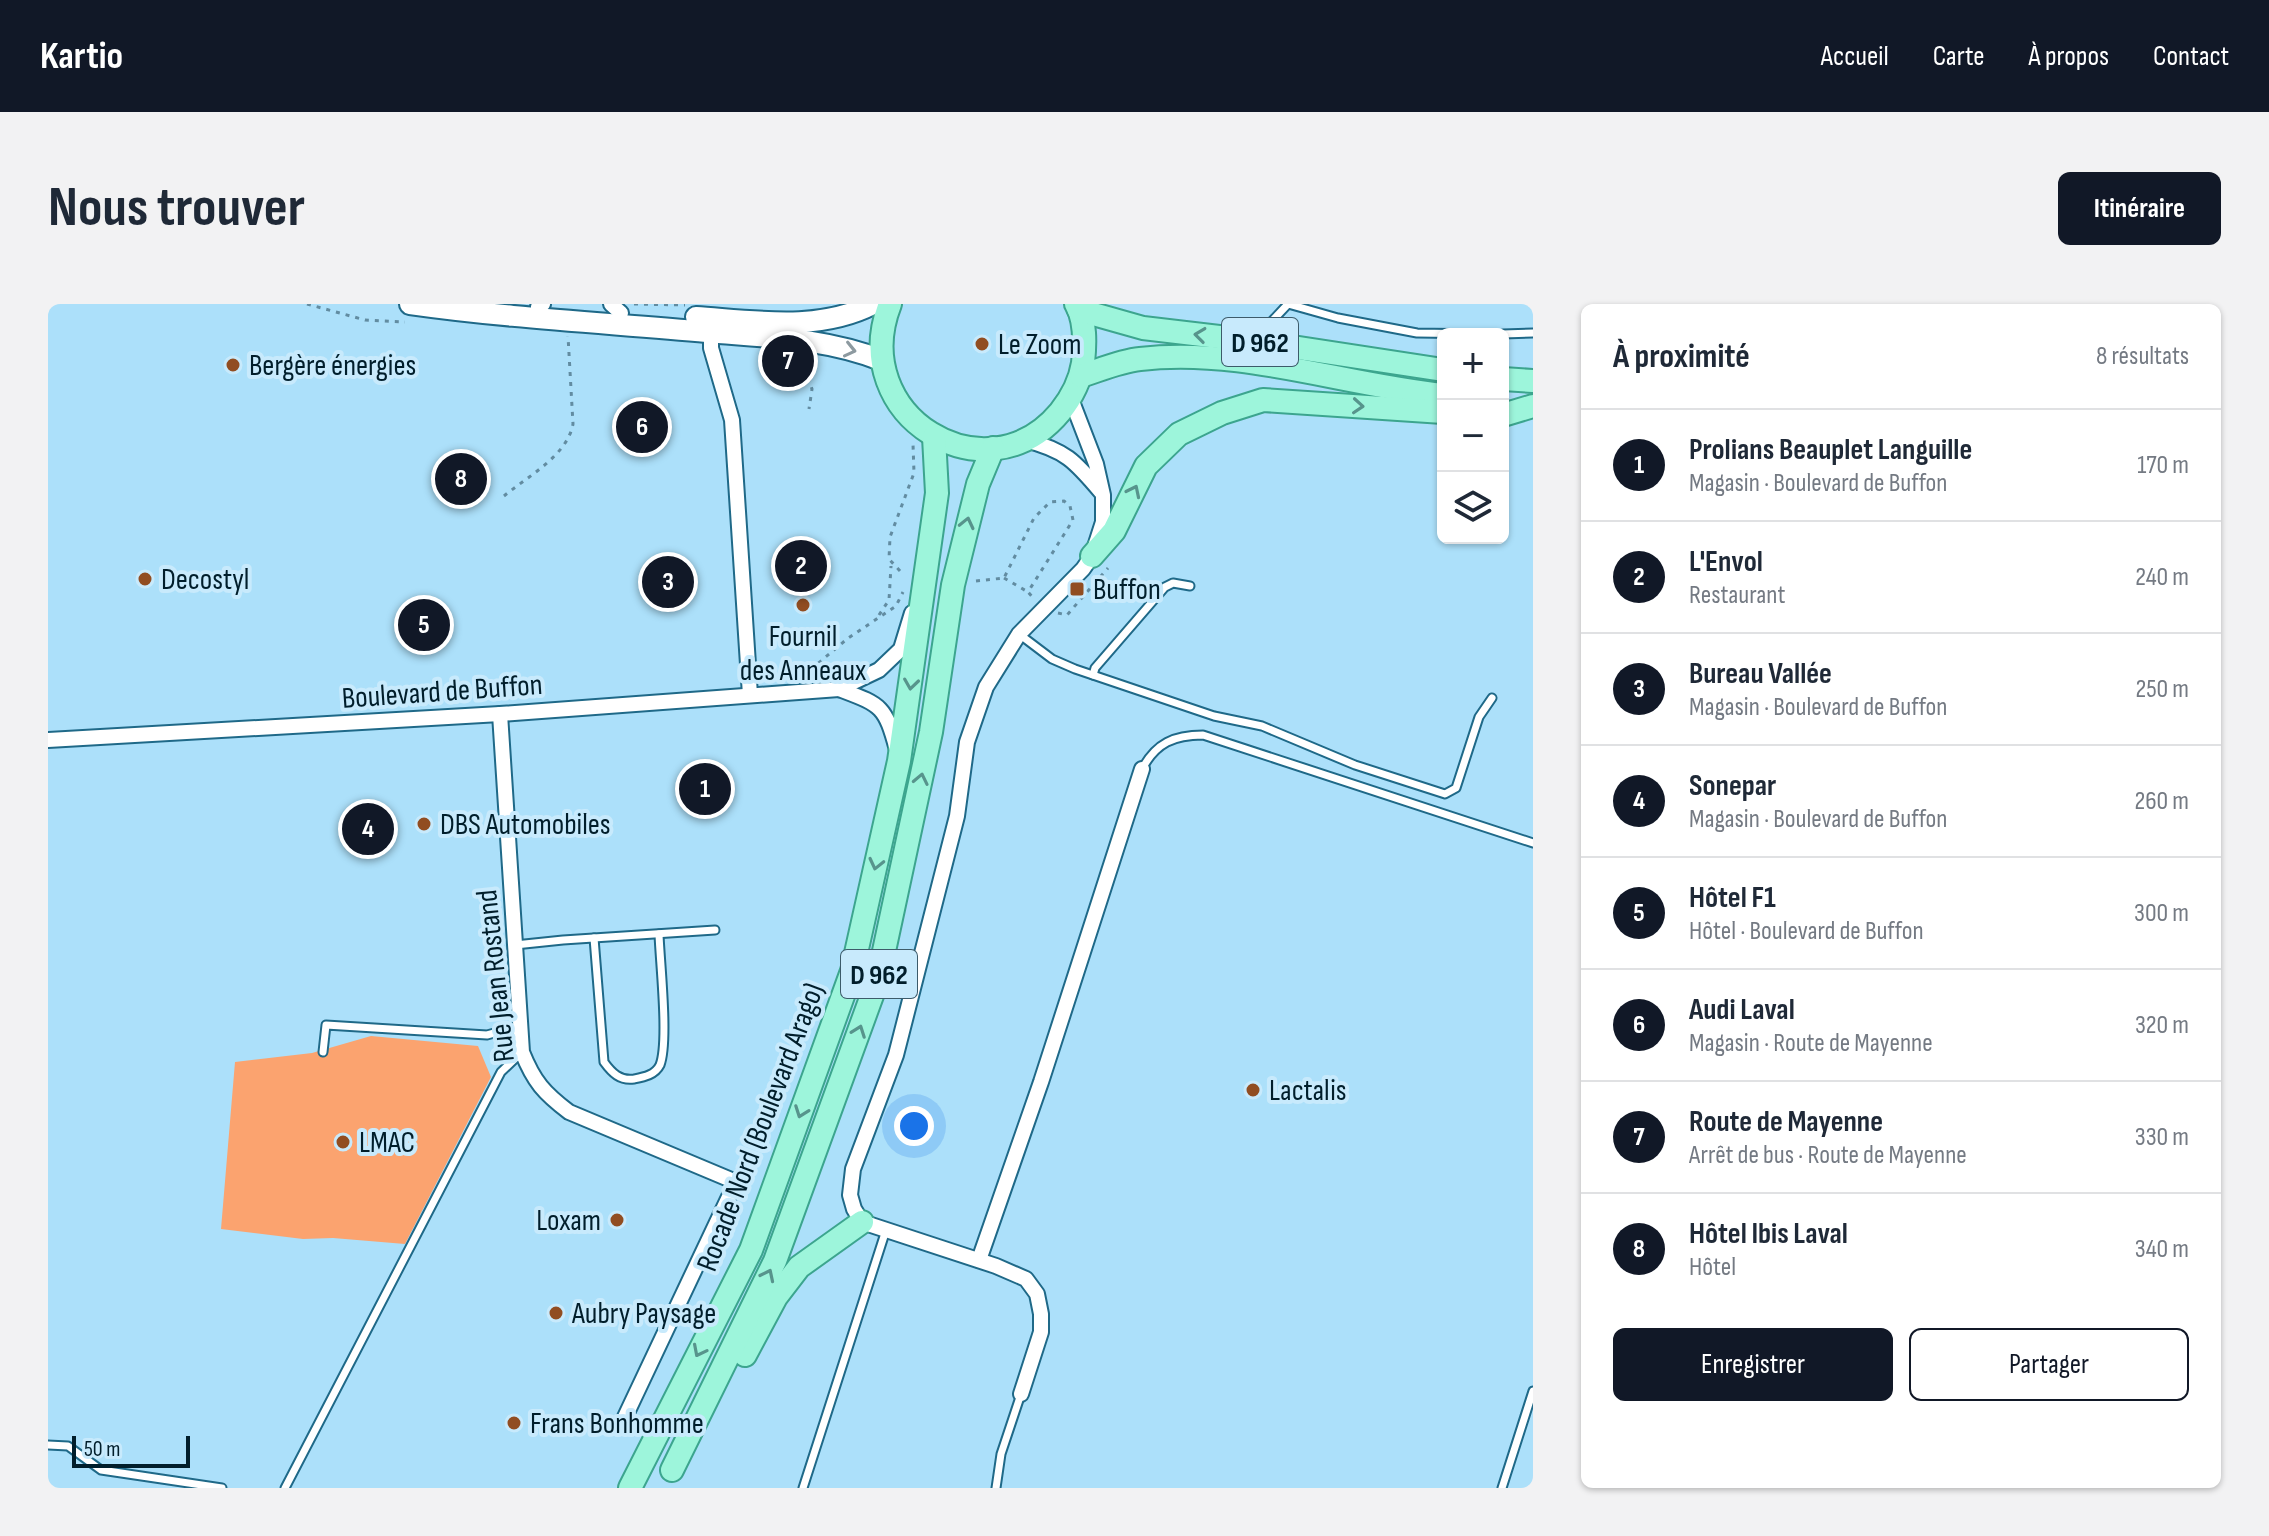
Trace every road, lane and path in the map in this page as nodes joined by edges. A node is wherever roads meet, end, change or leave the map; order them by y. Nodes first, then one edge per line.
1 (410, 304) edge
2 (482, 304) edge
3 (873, 304) edge
4 (890, 304) edge
5 (1288, 304) edge
6 (540, 306) edge
7 (1077, 307) edge
8 (616, 308) edge
9 (568, 332) dead end
10 (711, 332) junction
11 (1437, 333) edge
12 (1533, 333) edge
13 (1509, 334) edge
14 (1253, 341) junction
15 (801, 359) dead end
16 (881, 360) junction
17 (1437, 369) edge
18 (1081, 376) junction
19 (1509, 379) edge
20 (1533, 381) edge
21 (1437, 394) edge
22 (1071, 399) junction
23 (1509, 403) edge
24 (1533, 406) edge
25 (809, 409) dead end
26 (1437, 412) edge
27 (1509, 413) edge
28 (1025, 440) junction
29 (926, 443) junction
30 (993, 448) junction
31 (1103, 495) junction
32 (504, 496) dead end
33 (930, 551) junction
34 (1092, 556) junction
35 (1115, 558) dead end
36 (891, 564) junction
37 (900, 571) dead end
38 (1004, 578) junction
39 (976, 581) dead end
40 (907, 584) dead end
41 (1190, 586) dead end
42 (1028, 592) junction
43 (1032, 598) dead end
44 (1062, 615) dead end
45 (877, 618) junction
46 (1019, 634) junction
47 (1093, 675) junction
48 (793, 676) dead end
49 (839, 689) junction
50 (750, 695) junction
51 (1492, 698) dead end
52 (500, 714) junction
53 (48, 740) edge
54 (899, 761) junction
55 (1142, 769) joint
56 (1533, 843) edge
57 (715, 930) dead end
58 (659, 934) junction
59 (594, 938) junction
60 (515, 945) junction
61 (520, 1026) junction
62 (323, 1052) dead end
63 (522, 1052) junction
64 (862, 1222) junction
65 (886, 1230) junction
66 (979, 1260) junction
67 (1533, 1391) edge
68 (1021, 1394) joint
69 (625, 1417) dead end
70 (48, 1445) edge
71 (667, 1479) edge
72 (222, 1488) edge
73 (285, 1488) edge
74 (630, 1488) edge
75 (803, 1488) edge
76 (996, 1488) edge
77 (1502, 1488) edge

1 - 10 main road
2 - 6 main road
3 - 8 main road
4 - 16 main road
5 - 11 lane
5 - 14 lane
6 - 8 main road
14 -> 7 main road, D 962
7 - 18 main road
9 - 32 path
10 -> 16 main road
10 - 50 street
12 - 13 lane
14 - 17 main road, D 962
15 - 25 path
16 - 29 main road
18 - 21 main road, D 962
18 - 22 main road
19 - 20 main road
22 - 28 main road
22 - 31 street
23 - 24 main road
24 - 27 main road
34 -> 26 main road
28 - 30 main road
28 - 31 street
29 - 30 main road
29 - 33 main road, Rocade Nord (Boulevard Arago) / D 962
29 - 36 path
71 -> 30 main road, D 962
31 - 34 street
33 - 49 street
33 -> 54 main road, Rocade Nord (Boulevard Arago) / D 962
34 - 46 street
35 - 44 path
36 - 37 path
36 - 45 path
38 - 39 path
38 - 42 path
38 - 42 path
40 - 45 path
41 - 47 lane
42 - 43 path
45 - 48 path
46 - 47 lane
46 - 64 street
47 - 51 lane
49 - 50 street, Boulevard de Buffon
49 - 54 street
50 - 52 street, Boulevard de Buffon
52 - 53 street, Boulevard de Buffon
52 - 60 street, Rue Jean Rostand
54 -> 74 main road, Rocade Nord (Boulevard Arago) / D 962
55 - 56 lane
55 - 66 street
57 - 58 lane
58 - 59 lane
58 - 59 lane
59 - 60 lane
60 - 61 street, Rue Jean Rostand
61 - 62 lane
61 - 63 street, Rue Jean Rostand
63 - 69 street, Rue Jean Rostand
63 - 73 lane
64 - 65 street
64 - 71 main road
65 - 66 street
65 - 75 lane
66 - 68 street
67 - 77 lane
68 - 76 lane
70 - 72 lane

